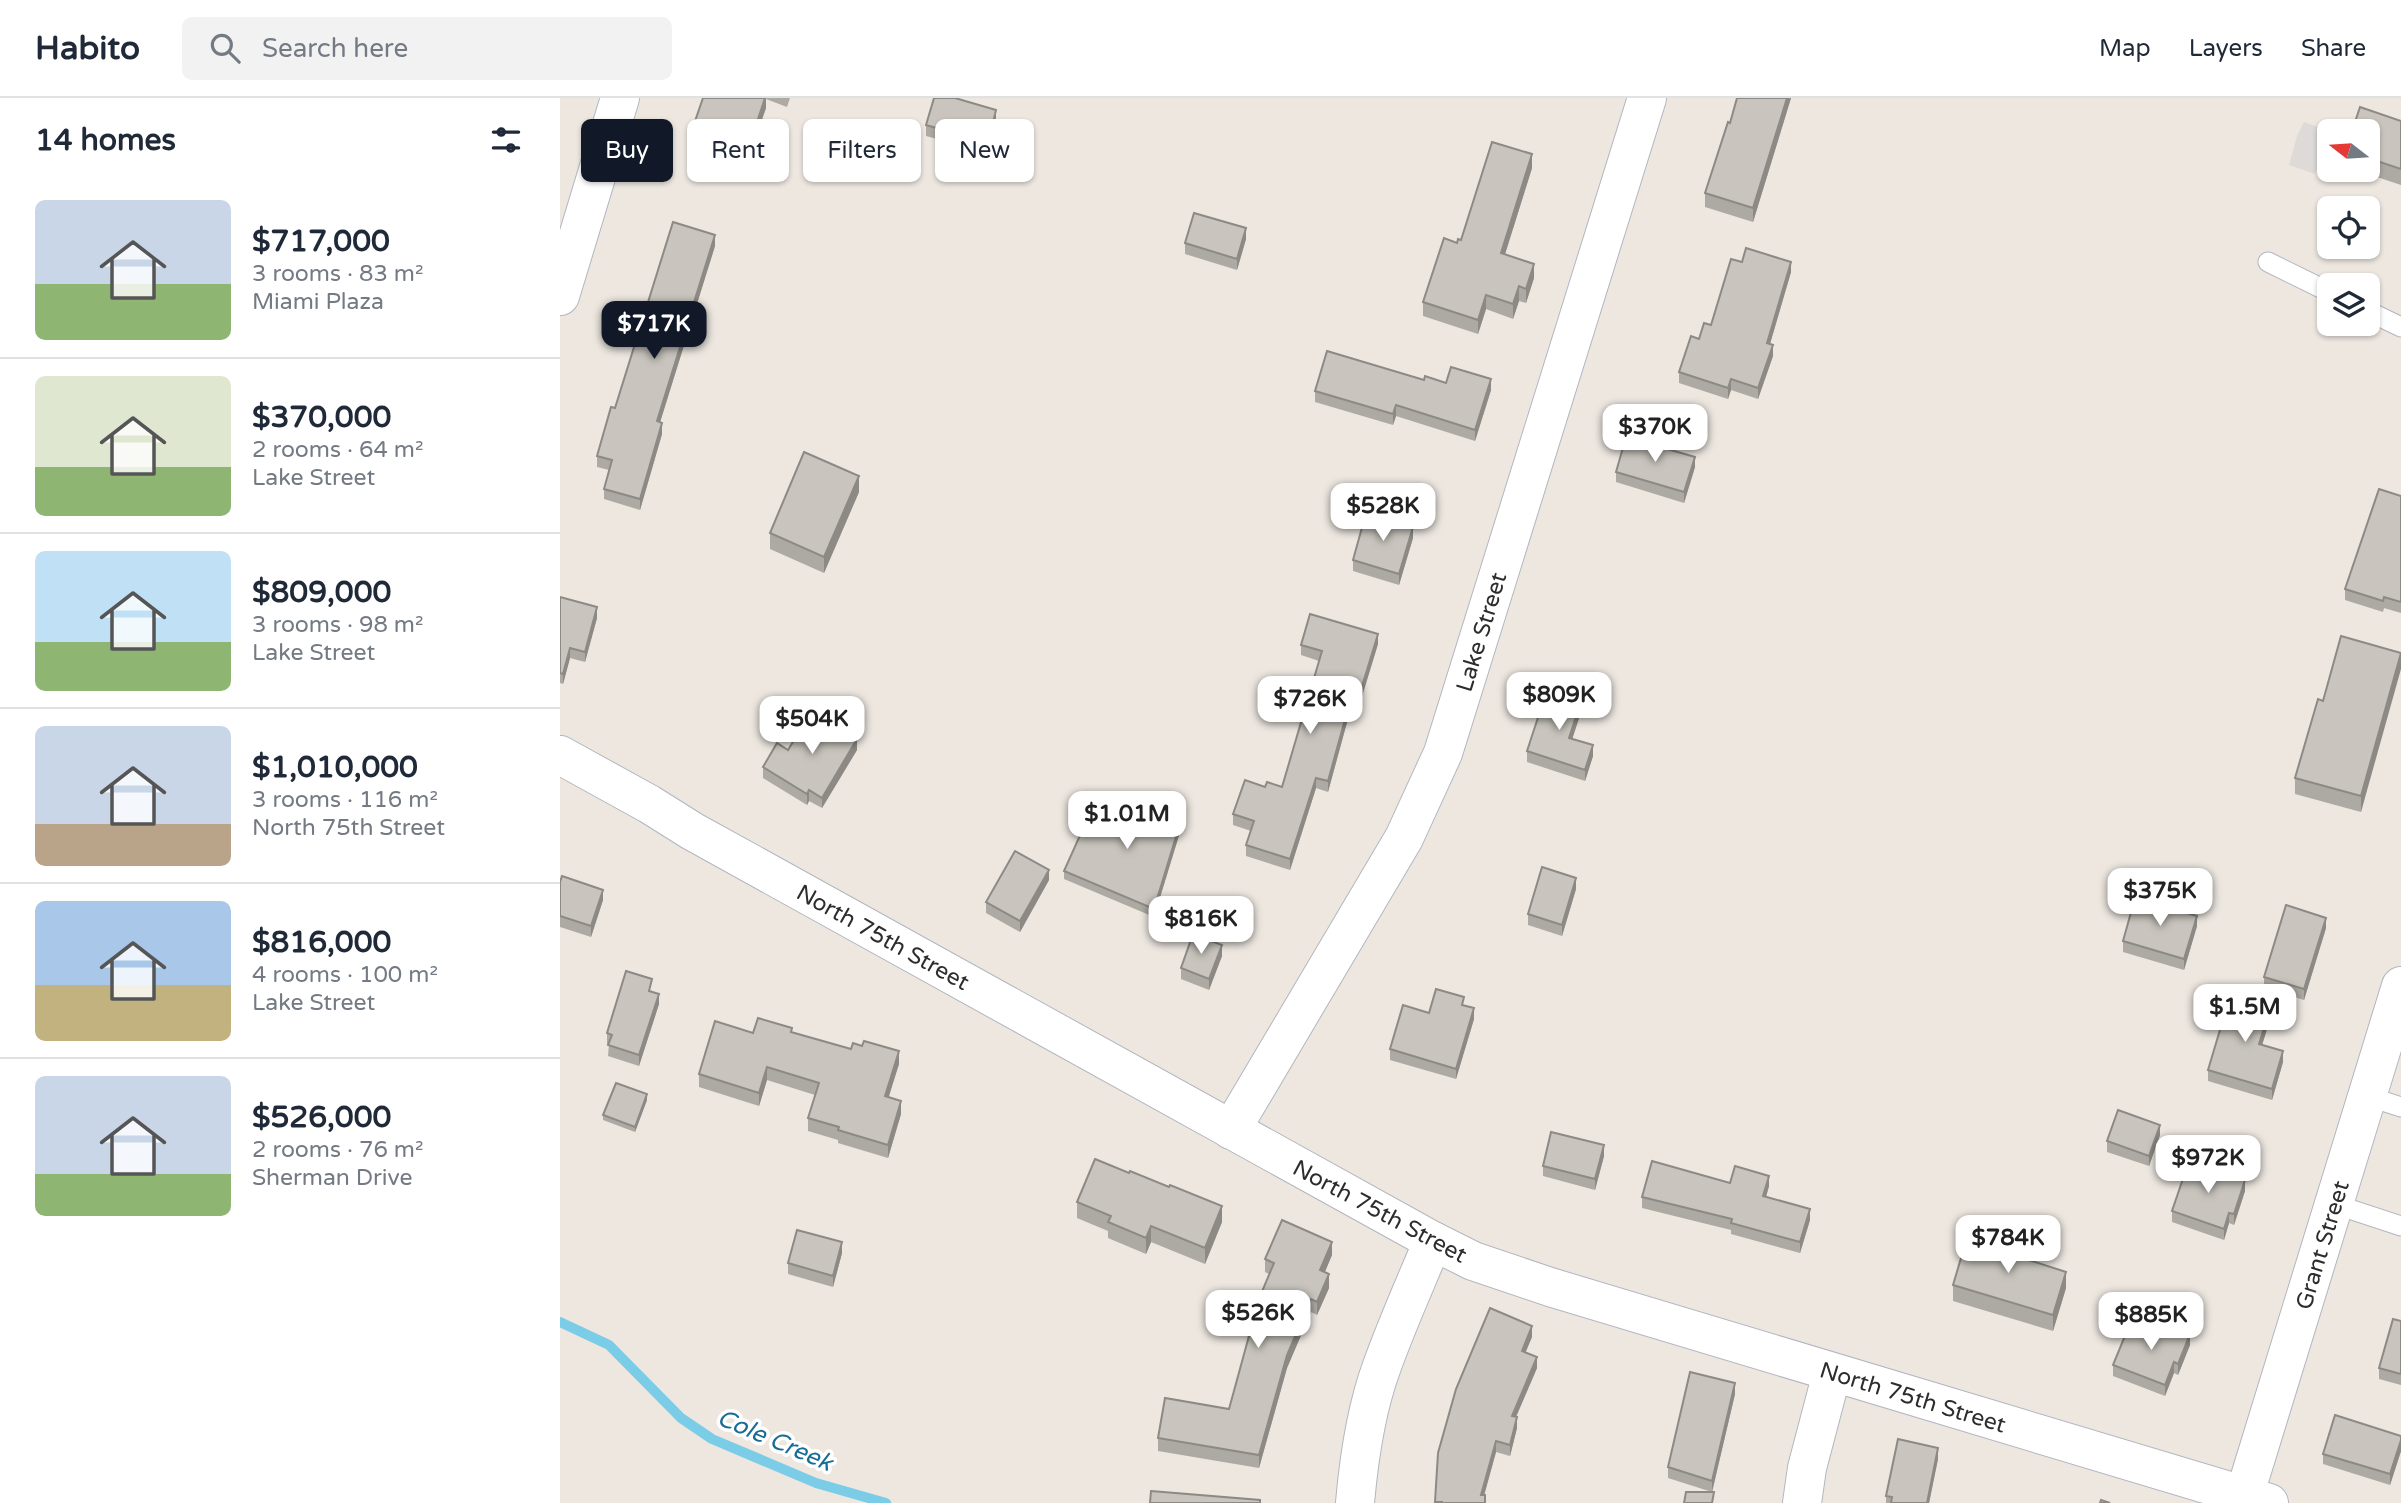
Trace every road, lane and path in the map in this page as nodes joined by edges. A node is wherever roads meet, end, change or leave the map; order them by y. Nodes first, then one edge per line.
1 (620, 98) edge
2 (1647, 98) edge
3 (2268, 262) dead end
4 (2317, 286) edge
5 (560, 296) edge
6 (2380, 317) edge
7 (2401, 327) edge
8 (560, 755) edge
9 (2401, 986) edge
10 (2384, 1102) edge
11 (1231, 1130) junction
12 (2334, 1204) junction
13 (2401, 1226) edge
14 (1433, 1241) junction
15 (1832, 1373) junction
16 (2252, 1501) edge
17 (1354, 1503) edge
18 (1802, 1503) edge

1 - 5 street
2 - 11 street, Lake Street
3 - 4 lane
6 - 7 lane
8 - 11 street, North 75th Street
9 - 10 street, Grant Street
10 - 12 street, Grant Street
11 - 14 street, North 75th Street
12 - 13 lane
12 - 16 street, Grant Street
14 - 15 street, North 75th Street
14 - 17 street
15 - 16 street, North 75th Street
15 - 18 street

